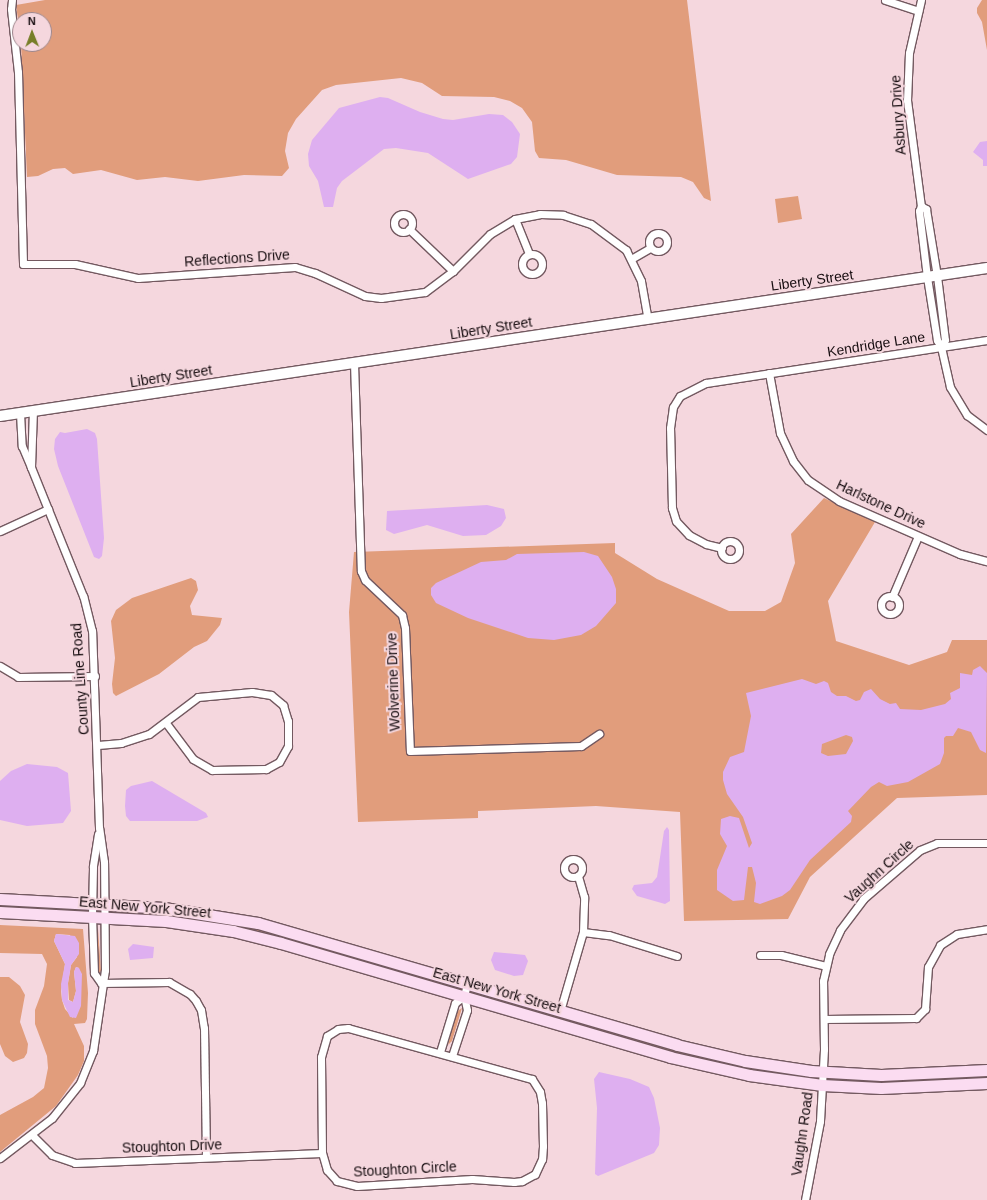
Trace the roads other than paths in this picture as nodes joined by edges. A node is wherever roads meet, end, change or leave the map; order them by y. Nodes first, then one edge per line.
1 (12, 0) edge
2 (885, 0) edge
3 (921, 0) edge
4 (918, 11) junction
5 (515, 219) junction
6 (410, 229) dead end
7 (650, 248) dead end
8 (529, 254) dead end
9 (630, 259) junction
10 (987, 268) edge
11 (453, 271) junction
12 (932, 276) junction
13 (648, 319) junction
14 (987, 340) edge
15 (941, 347) junction
16 (354, 363) junction
17 (769, 373) junction
18 (33, 411) junction
19 (20, 413) junction
20 (0, 416) edge
21 (987, 430) edge
22 (31, 468) junction
23 (48, 509) junction
24 (0, 531) edge
25 (918, 536) junction
26 (722, 548) dead end
27 (987, 560) edge
28 (892, 596) dead end
29 (0, 666) edge
30 (95, 676) junction
31 (166, 723) junction
32 (599, 734) dead end
33 (98, 745) junction
34 (99, 828) junction
35 (987, 843) edge
36 (578, 876) dead end
37 (0, 899) edge
38 (93, 903) junction
39 (105, 904) junction
40 (0, 912) edge
41 (98, 916) junction
42 (987, 929) edge
43 (583, 932) junction
44 (760, 955) dead end
45 (677, 956) dead end
46 (826, 966) junction
47 (101, 983) junction
48 (467, 984) junction
49 (464, 996) junction
50 (560, 1011) junction
51 (824, 1018) junction
52 (440, 1052) junction
53 (452, 1056) junction
54 (987, 1070) edge
55 (822, 1072) junction
56 (987, 1083) edge
57 (822, 1085) junction
58 (32, 1135) junction
59 (322, 1153) junction
60 (206, 1157) junction
61 (0, 1158) edge
62 (805, 1200) edge

1 - 11 street, Reflections Drive
2 - 4 street
3 - 4 street, Asbury Drive
4 - 12 street, Asbury Drive
5 - 8 street
5 - 9 street, Reflections Drive
5 - 11 street, Reflections Drive
6 - 11 street
7 - 9 street
9 - 13 street, Reflections Drive
10 - 12 street, Liberty Street
12 - 13 street, Liberty Street
12 - 15 street, Asbury Drive
13 - 16 street, Liberty Street
14 - 15 street, Kendridge Lane
15 - 17 street, Kendridge Lane
15 - 21 street, Asbury Drive
16 - 18 street, Liberty Street
16 - 32 street, Wolverine Drive
17 - 25 street, Harlstone Drive
17 - 26 street, Kendridge Lane
18 - 19 street, Liberty Street
18 - 22 street, County Line Road
19 - 20 street, Liberty Street
19 - 22 street, County Line Road
22 - 23 street, County Line Road
23 - 24 street
23 - 30 street, County Line Road
25 - 27 street, Harlstone Drive
25 - 28 street
29 - 30 street
30 - 33 street, County Line Road
31 - 31 street
31 - 33 street
33 - 34 street, County Line Road
34 - 38 street, County Line Road
34 - 39 street, County Line Road
35 - 46 street, Vaughn Circle
36 - 43 street
37 - 38 main road, East New York Street
38 - 39 main road, East New York Street
38 - 41 street, County Line Road
39 - 41 street, County Line Road
39 - 48 main road, East New York Street
40 - 41 main road, East New York Street
41 - 47 street
41 - 47 street
41 - 49 main road, East New York Street
42 - 51 street
43 - 45 street
43 - 50 street
44 - 46 street
46 - 51 street, Vaughn Circle
47 - 58 street
47 - 60 street
48 - 49 street
48 - 50 main road, East New York Street
49 - 52 street
49 - 53 street
49 - 57 main road, East New York Street
50 - 55 main road, East New York Street
51 - 55 street, Vaughn Circle
52 - 53 street, Stoughton Circle
52 - 59 street, Stoughton Circle
53 - 59 street, Stoughton Circle
54 - 55 main road, East New York Street
55 - 57 street, Vaughn Road
56 - 57 main road, East New York Street
57 - 62 street, Vaughn Road
58 - 60 street, Stoughton Drive
58 - 61 street
59 - 60 street, Stoughton Drive

